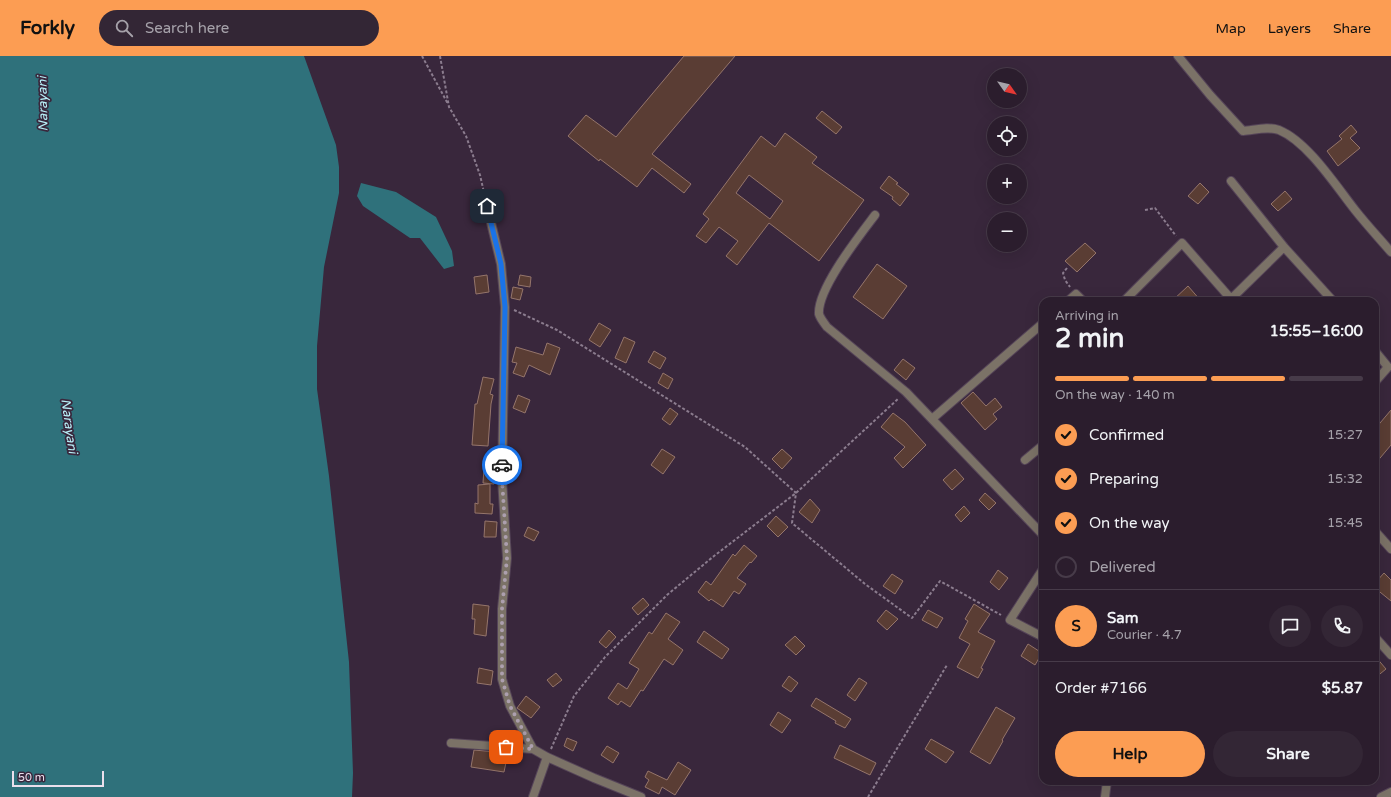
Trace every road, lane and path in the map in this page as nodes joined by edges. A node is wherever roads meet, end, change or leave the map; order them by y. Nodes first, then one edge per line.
1 (422, 56) edge
2 (440, 56) edge
3 (1178, 56) edge
4 (450, 107) junction
5 (1231, 181) dead end
6 (487, 206) joint
7 (1145, 210) dead end
8 (874, 214) dead end
9 (1182, 243) junction
10 (1284, 247) junction
11 (1391, 252) edge
12 (1067, 268) dead end
13 (1076, 294) junction
14 (1073, 297) edge
15 (1079, 297) edge
16 (1128, 297) edge
17 (1227, 297) edge
18 (1233, 297) edge
19 (1329, 297) edge
20 (505, 307) junction
21 (1039, 326) edge
22 (1379, 356) edge
23 (1390, 368) edge
24 (1379, 378) edge
25 (906, 392) junction
26 (932, 419) junction
27 (1039, 448) edge
28 (1025, 460) dead end
29 (796, 493) junction
30 (1039, 531) edge
31 (1379, 536) edge
32 (1391, 549) edge
33 (1039, 575) edge
34 (1010, 620) junction
35 (1039, 635) edge
36 (1379, 641) edge
37 (1391, 654) edge
38 (946, 665) dead end
39 (451, 743) dead end
40 (533, 749) junction
41 (547, 757) junction
42 (1106, 785) edge
43 (1391, 792) edge
44 (533, 797) edge
45 (641, 797) edge
46 (868, 797) edge
47 (1105, 797) edge
48 (1381, 797) edge

1 - 4 path
2 - 4 path
3 - 11 street
4 - 6 path
5 - 10 street
6 - 20 street
7 - 9 path
8 - 25 street
9 - 16 street
9 - 17 street
10 - 18 street
10 - 19 street
12 - 13 path
13 - 14 street
13 - 15 street
20 - 29 path
20 - 40 street
21 - 26 street
22 - 23 street
23 - 24 street
25 - 26 street
25 - 29 path
26 - 30 street
27 - 28 street
29 - 34 path
29 - 41 path
31 - 32 street
33 - 34 street
34 - 35 street
36 - 37 street
38 - 46 path
39 - 40 street
40 - 41 street
41 - 44 street
41 - 45 street
42 - 47 street
43 - 48 street

